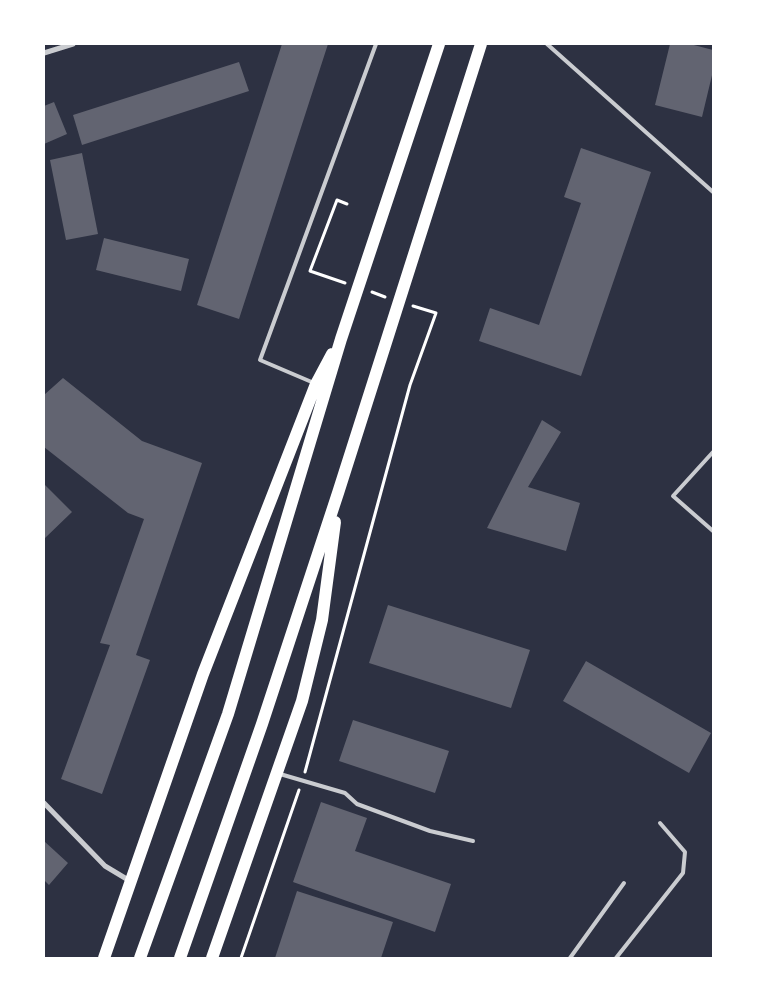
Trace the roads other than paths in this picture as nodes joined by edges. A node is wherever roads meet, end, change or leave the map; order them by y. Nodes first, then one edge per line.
1 (73, 44) edge
2 (376, 44) edge
3 (440, 44) edge
4 (481, 44) edge
5 (547, 44) edge
6 (44, 53) edge
7 (713, 192) edge
8 (341, 339) junction
9 (316, 384) junction
10 (713, 452) edge
11 (338, 493) junction
12 (713, 531) edge
13 (278, 773) junction
14 (44, 803) edge
15 (660, 823) dead end
16 (473, 841) dead end
17 (131, 882) junction
18 (624, 883) dead end
19 (104, 958) edge
20 (140, 958) edge
21 (180, 958) edge
22 (212, 958) edge
23 (570, 958) edge
24 (616, 958) edge

1 - 6 street
2 - 9 lane
3 - 8 main road
4 - 11 main road
5 - 7 lane
8 - 9 main road
8 - 20 main road
9 - 17 main road
10 - 12 lane
11 - 13 main road
11 - 21 main road
13 - 16 lane
13 - 22 main road
14 - 17 street
15 - 24 lane
17 - 19 main road
18 - 23 lane

